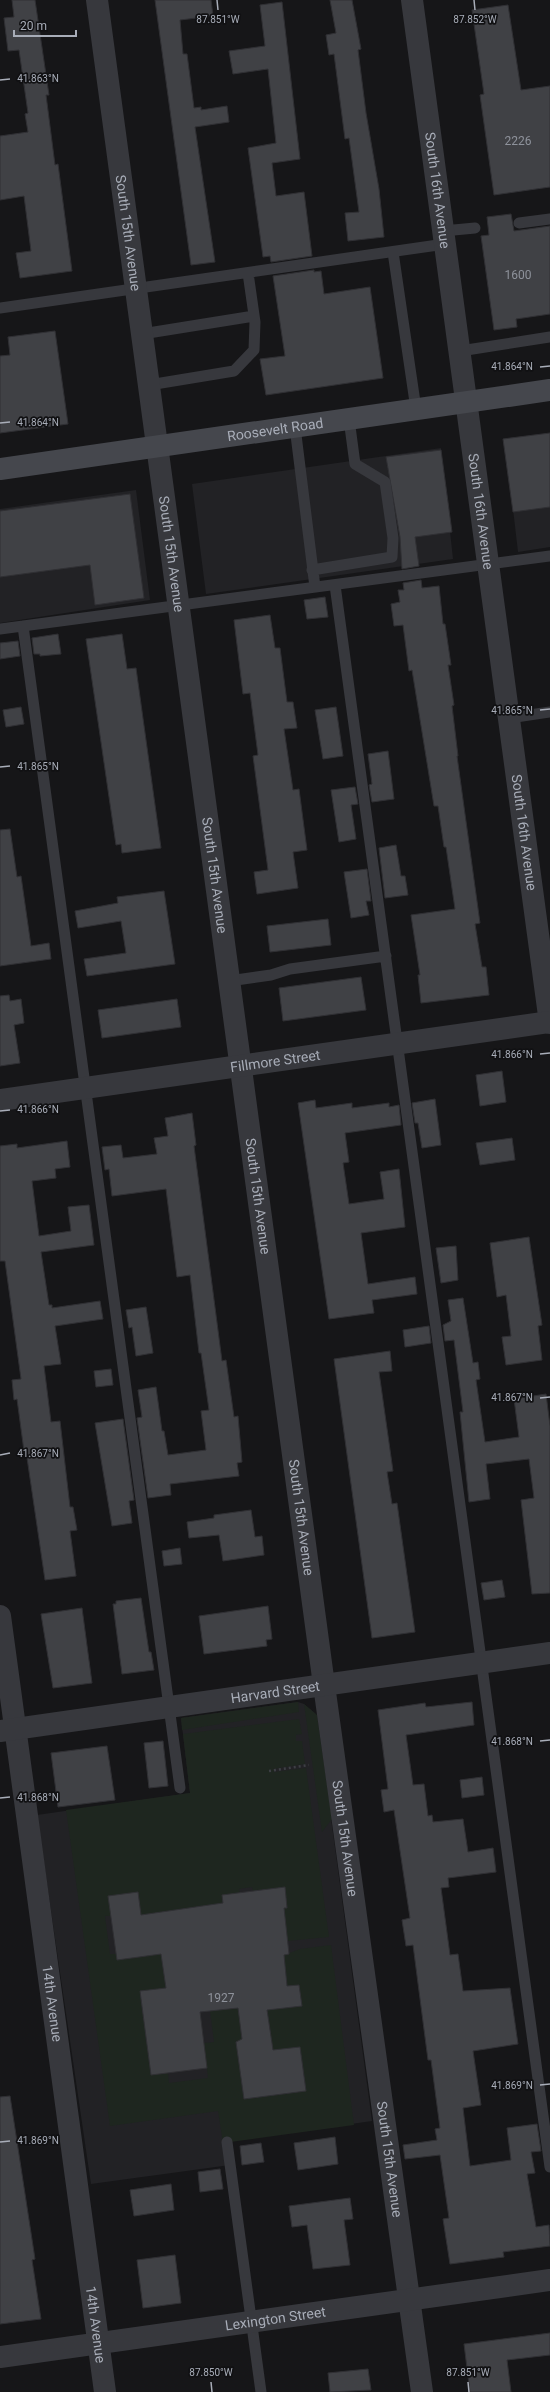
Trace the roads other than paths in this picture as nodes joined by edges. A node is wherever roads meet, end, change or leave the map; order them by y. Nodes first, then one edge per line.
1 (97, 0) edge
2 (412, 0) edge
3 (550, 219) edge
4 (518, 223) dead end
5 (475, 228) dead end
6 (444, 237) junction
7 (393, 252) junction
8 (248, 273) junction
9 (136, 290) junction
10 (0, 308) edge
11 (254, 316) junction
12 (142, 334) junction
13 (550, 337) edge
14 (460, 351) junction
15 (149, 386) junction
16 (550, 390) edge
17 (466, 402) junction
18 (416, 409) junction
19 (349, 419) junction
20 (295, 427) junction
21 (158, 447) junction
22 (0, 469) edge
23 (550, 556) edge
24 (488, 564) junction
25 (312, 570) junction
26 (335, 585) junction
27 (315, 587) junction
28 (178, 606) junction
29 (23, 626) junction
30 (0, 629) edge
31 (550, 712) edge
32 (509, 718) junction
33 (386, 956) junction
34 (229, 981) junction
35 (550, 1023) edge
36 (398, 1044) junction
37 (240, 1066) junction
38 (85, 1088) junction
39 (0, 1100) edge
40 (0, 1616) edge
41 (550, 1653) edge
42 (482, 1663) junction
43 (324, 1686) junction
44 (169, 1707) junction
45 (8, 1730) edge
46 (180, 1788) dead end
47 (227, 2142) dead end
48 (550, 2168) edge
49 (550, 2280) edge
50 (410, 2300) junction
51 (252, 2322) junction
52 (99, 2343) junction
53 (0, 2357) edge
54 (105, 2392) edge
55 (261, 2392) edge
56 (422, 2392) edge

1 - 9 street, South 15th Avenue
2 - 6 street, South 16th Avenue
3 - 4 lane
5 - 6 lane
6 - 7 lane
6 - 14 street, South 16th Avenue
7 - 8 lane
7 - 18 lane
8 - 9 lane
8 - 11 lane
9 - 10 lane
9 - 12 street, South 15th Avenue
11 - 12 lane
11 - 15 lane
12 - 15 street, South 15th Avenue
13 - 14 lane
14 - 17 street, South 16th Avenue
15 - 21 street, South 15th Avenue
16 - 17 main road, Roosevelt Road
17 - 18 main road, Roosevelt Road
17 - 24 street, South 16th Avenue
18 - 19 main road, Roosevelt Road
19 - 20 main road, Roosevelt Road
19 - 25 lane
20 - 21 main road, Roosevelt Road
20 - 25 lane
21 - 22 main road, Roosevelt Road
21 - 28 street, South 15th Avenue
23 - 24 lane
24 - 26 lane
24 - 32 street, South 16th Avenue
25 - 27 lane
26 - 27 lane
26 - 33 lane
27 - 28 lane
28 - 29 lane
28 - 34 street, South 15th Avenue
29 - 30 lane
29 - 38 lane
31 - 32 lane
32 - 35 street, South 16th Avenue
33 - 34 lane
33 - 36 lane
34 - 37 street, South 15th Avenue
35 - 36 street, Fillmore Street
36 - 37 street, Fillmore Street
36 - 42 lane
37 - 38 street, Fillmore Street
37 - 43 street, South 15th Avenue
38 - 39 street, Fillmore Street
38 - 44 lane
40 - 45 street, 14th Avenue
41 - 42 street, Harvard Street
42 - 43 street, Harvard Street
42 - 48 lane
43 - 44 street, Harvard Street
43 - 50 street, South 15th Avenue
44 - 45 street, Harvard Street
44 - 46 lane
45 - 52 street, 14th Avenue
47 - 51 lane
49 - 50 street, Lexington Street
50 - 51 street, Lexington Street
50 - 56 street, South 15th Avenue
51 - 52 street, Lexington Street
51 - 55 lane
52 - 53 street, Lexington Street
52 - 54 street, 14th Avenue

